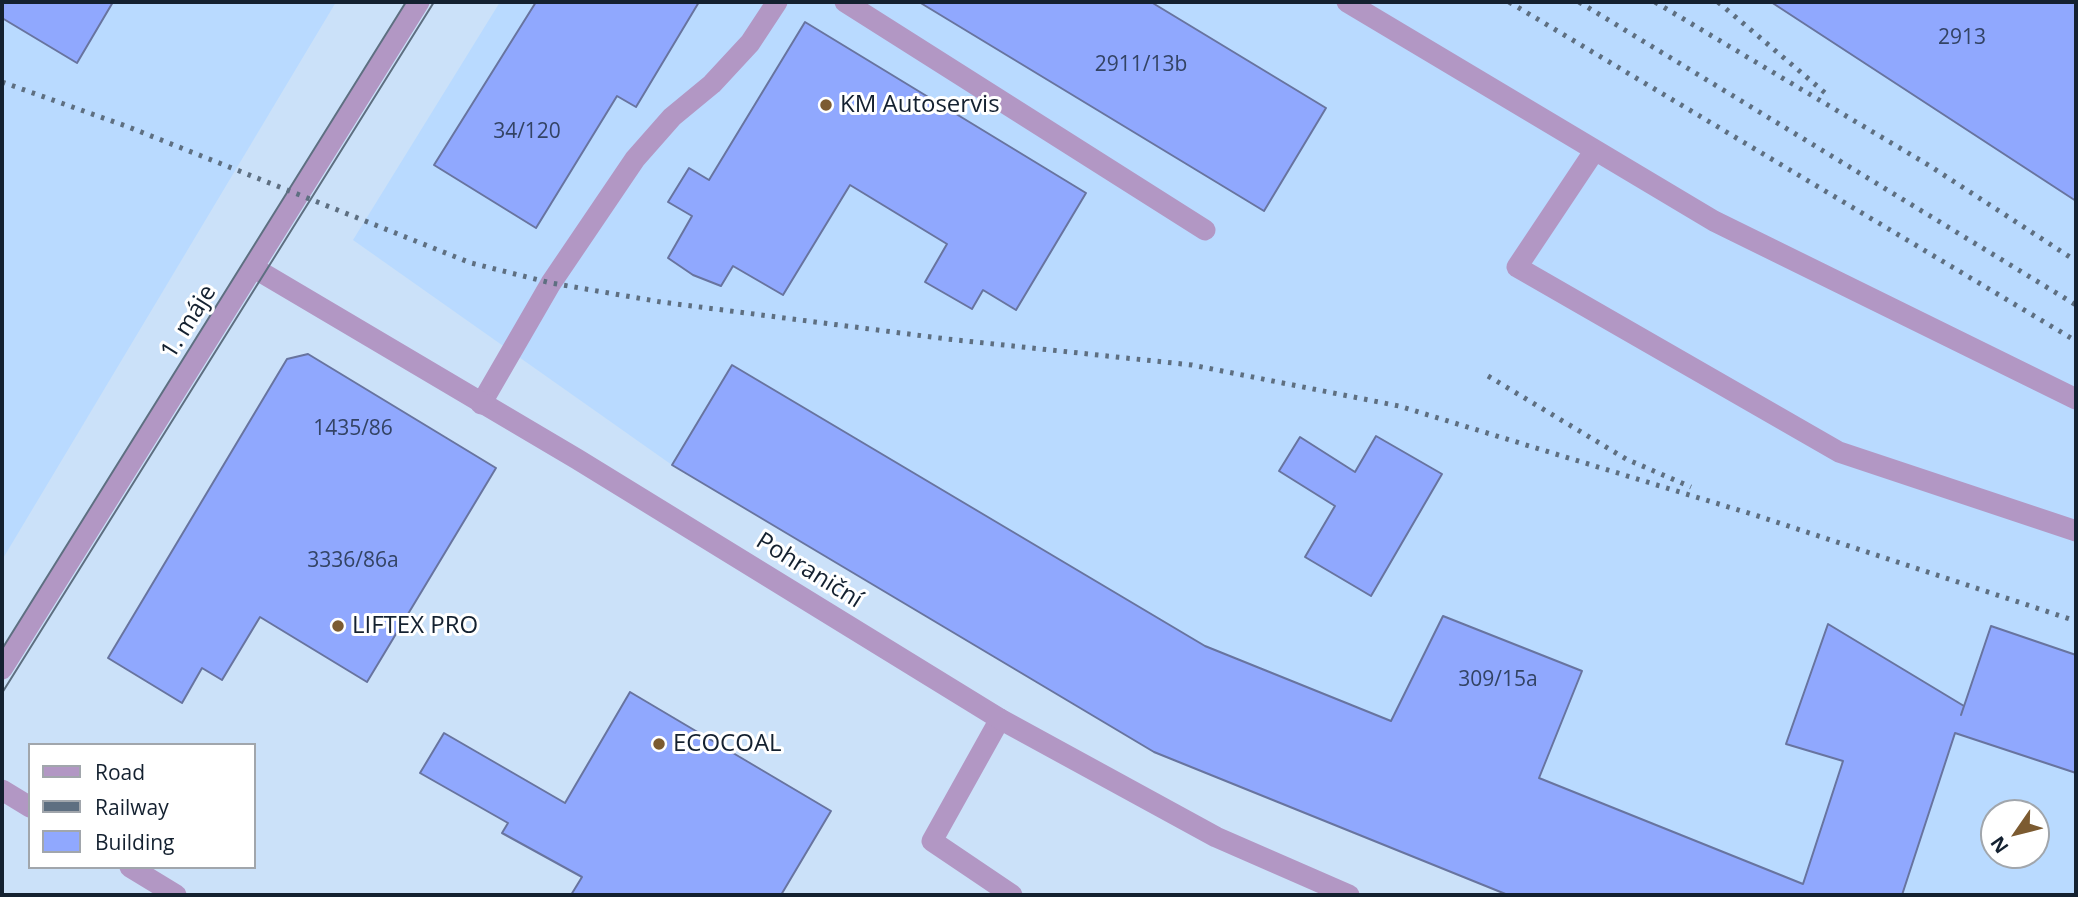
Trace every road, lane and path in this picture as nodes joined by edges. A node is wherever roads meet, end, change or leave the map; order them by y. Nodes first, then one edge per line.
1 (419, 2) edge
2 (777, 2) edge
3 (845, 2) edge
4 (1347, 2) edge
5 (1595, 150) junction
6 (1205, 230) dead end
7 (254, 268) junction
8 (2076, 399) edge
9 (481, 404) junction
10 (2076, 531) edge
11 (2, 669) edge
12 (1000, 719) junction
13 (2, 790) edge
14 (28, 806) edge
15 (133, 869) edge
16 (176, 895) edge
17 (1012, 895) edge
18 (1349, 895) edge

1 - 7 street, 1. máje
2 - 9 street
3 - 6 street
4 - 5 street
5 - 8 street
5 - 10 street
7 - 9 street, Pohraniční
7 - 11 street, 1. máje
9 - 12 street, Pohraniční
12 - 17 street
12 - 18 street, Pohraniční
13 - 14 street
15 - 16 street

